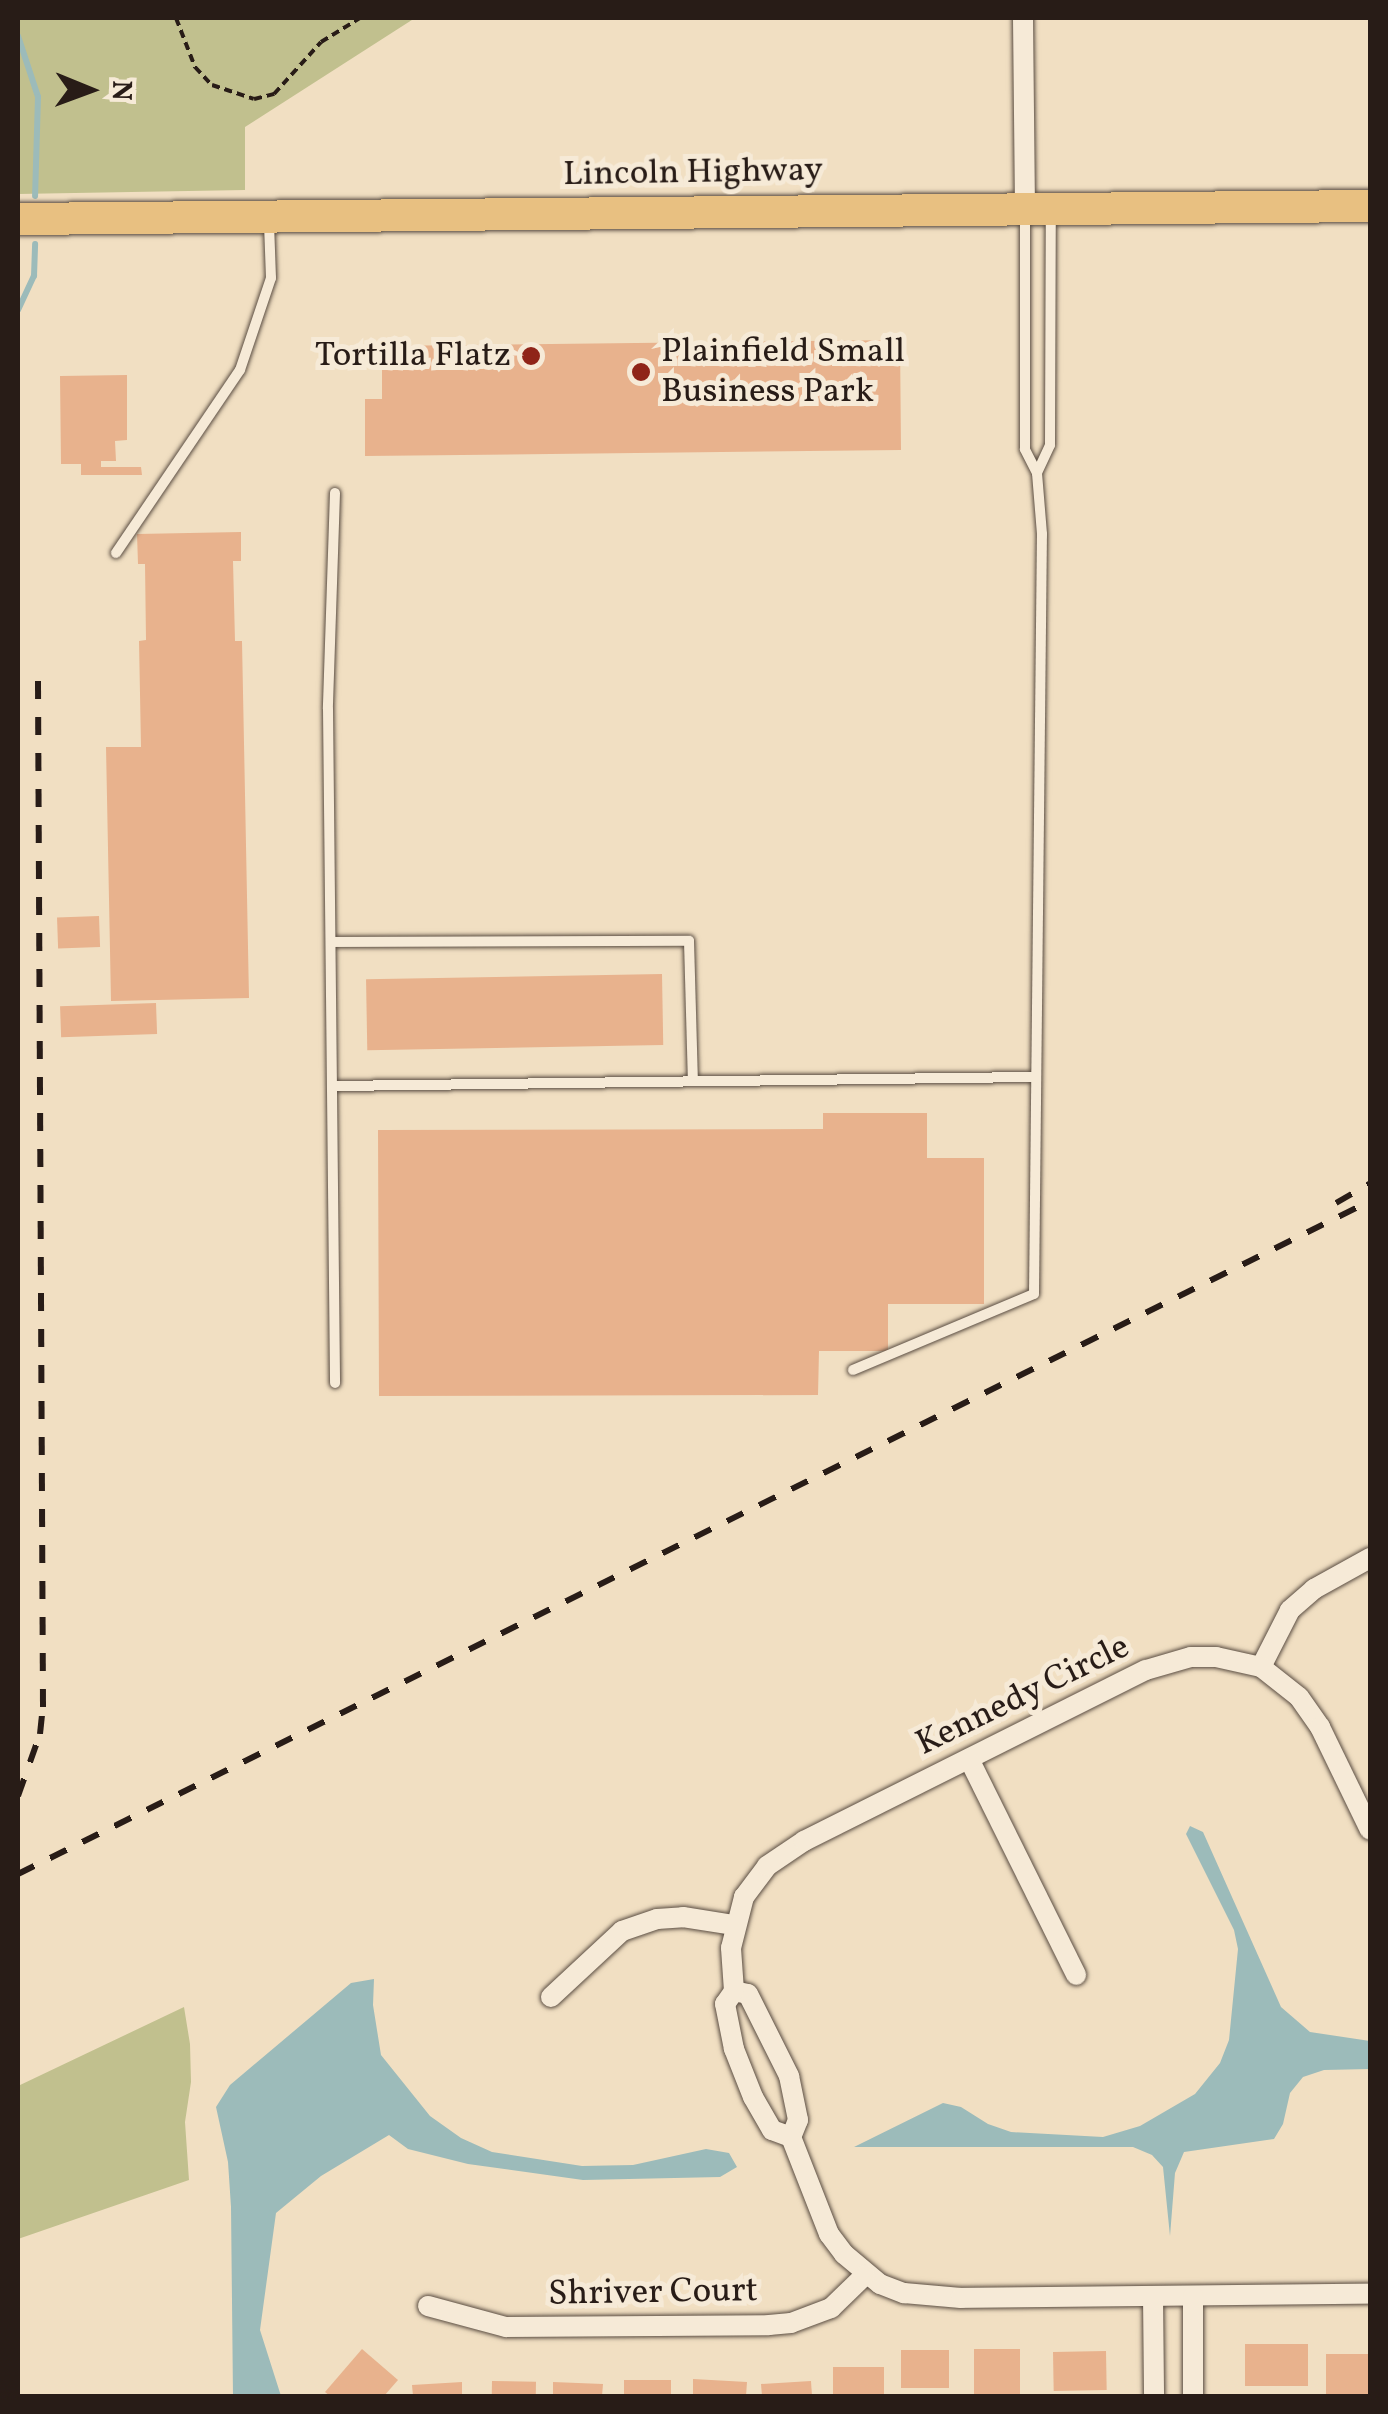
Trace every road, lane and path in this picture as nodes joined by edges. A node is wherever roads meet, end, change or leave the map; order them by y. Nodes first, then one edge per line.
1 (176, 18) edge
2 (360, 18) edge
3 (1022, 18) edge
4 (1370, 206) edge
5 (1038, 208) junction
6 (269, 218) junction
7 (18, 220) edge
8 (1036, 473) junction
9 (334, 493) dead end
10 (116, 552) dead end
11 (332, 942) junction
12 (1036, 1077) junction
13 (693, 1082) junction
14 (335, 1086) junction
15 (853, 1370) dead end
16 (335, 1383) dead end
17 (1370, 1558) edge
18 (1260, 1667) junction
19 (969, 1759) junction
20 (1370, 1830) edge
21 (734, 1925) junction
22 (1076, 1975) dead end
23 (734, 1991) junction
24 (551, 1998) dead end
25 (791, 2137) junction
26 (865, 2275) junction
27 (1370, 2294) edge
28 (1153, 2296) junction
29 (1193, 2296) junction
30 (428, 2306) dead end
31 (1154, 2396) edge
32 (1193, 2396) edge

1 - 2 path
3 - 5 street
4 - 5 main road, Lincoln Highway
5 - 6 main road, Lincoln Highway
5 - 8 lane
5 - 8 lane
6 - 7 main road, Lincoln Highway
6 - 10 lane
8 - 12 lane
9 - 11 lane
11 - 13 lane
11 - 14 lane
12 - 13 lane
12 - 15 lane
13 - 14 lane
14 - 16 lane
17 - 18 street
18 - 19 street, Kennedy Circle
18 - 20 street, Kennedy Circle
19 - 21 street, Kennedy Circle
19 - 22 street
21 - 23 street, Kennedy Circle
21 - 24 street
23 - 25 street, Kennedy Circle
23 - 25 street, Kennedy Circle
25 - 26 street, Kennedy Circle
26 - 28 street, Kennedy Circle
26 - 30 street, Shriver Court
27 - 29 street, Kennedy Circle
28 - 29 street, Kennedy Circle
28 - 31 street
29 - 32 street

